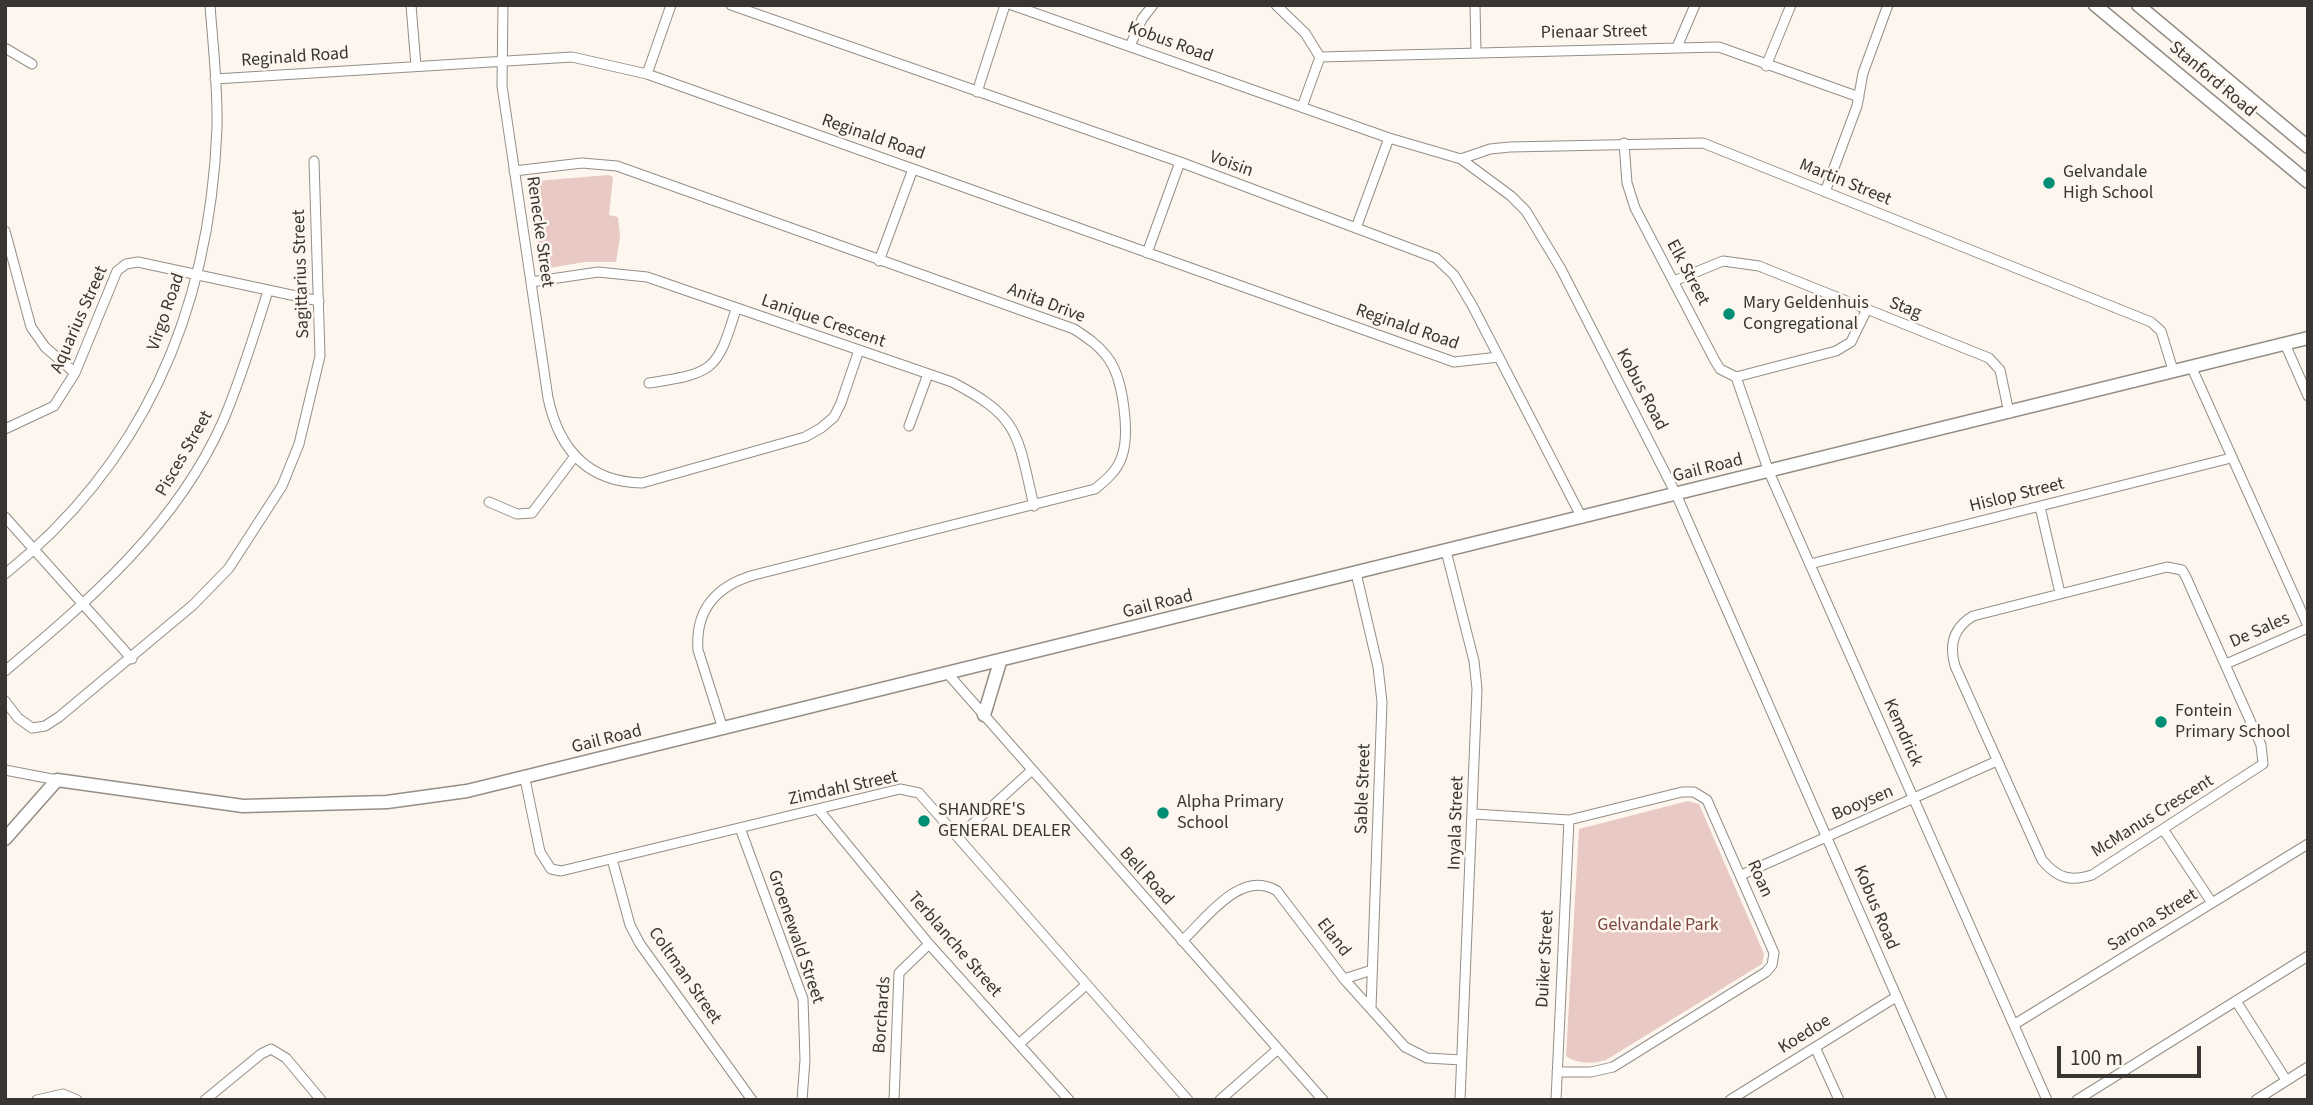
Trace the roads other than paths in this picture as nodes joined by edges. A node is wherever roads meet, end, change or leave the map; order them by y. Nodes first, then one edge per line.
1 (210, 5) edge
2 (411, 5) edge
3 (503, 5) edge
4 (671, 5) edge
5 (731, 5) edge
6 (1005, 5) edge
7 (1012, 5) edge
8 (1153, 5) edge
9 (1475, 5) edge
10 (1695, 5) edge
11 (1791, 5) edge
12 (1888, 5) edge
13 (2095, 5) edge
14 (2138, 5) edge
15 (1277, 6) edge
16 (1130, 46) junction
17 (1677, 47) junction
18 (5, 48) edge
19 (1476, 52) junction
20 (1320, 57) junction
21 (504, 60) junction
22 (32, 64) dead end
23 (416, 66) junction
24 (1766, 66) junction
25 (648, 74) junction
26 (215, 79) junction
27 (977, 92) junction
28 (1859, 97) junction
29 (1302, 107) junction
30 (1389, 138) junction
31 (1624, 143) junction
32 (2308, 146) edge
33 (1461, 159) junction
34 (314, 161) dead end
35 (1180, 162) junction
36 (913, 169) junction
37 (514, 171) junction
38 (2308, 182) edge
39 (1825, 192) junction
40 (1356, 228) junction
41 (5, 231) edge
42 (1147, 253) junction
43 (879, 261) junction
44 (198, 274) junction
45 (1674, 281) junction
46 (531, 282) junction
47 (268, 291) junction
48 (319, 301) junction
49 (736, 309) junction
50 (1866, 311) junction
51 (2308, 338) edge
52 (2285, 344) junction
53 (859, 350) junction
54 (1499, 357) junction
55 (2191, 366) junction
56 (2173, 370) junction
57 (75, 373) junction
58 (928, 374) junction
59 (1736, 377) junction
60 (649, 383) dead end
61 (2308, 396) edge
62 (2009, 413) junction
63 (909, 426) dead end
64 (5, 429) edge
65 (575, 456) junction
66 (2231, 458) junction
67 (1769, 472) junction
68 (1676, 494) junction
69 (489, 502) dead end
70 (1034, 506) junction
71 (2040, 507) junction
72 (5, 517) edge
73 (1582, 518) junction
74 (34, 550) junction
75 (1446, 551) junction
76 (1810, 564) junction
77 (5, 573) edge
78 (1356, 573) junction
79 (2060, 593) junction
80 (83, 605) junction
81 (2308, 627) edge
82 (132, 659) junction
83 (1000, 662) junction
84 (2226, 664) junction
85 (5, 671) edge
86 (948, 674) junction
87 (5, 701) edge
88 (984, 715) junction
89 (723, 729) junction
90 (1997, 761) junction
91 (5, 770) edge
92 (1031, 771) junction
93 (525, 779) junction
94 (57, 780) junction
95 (1914, 799) junction
96 (818, 809) junction
97 (1474, 814) junction
98 (1569, 820) junction
99 (740, 828) junction
100 (2163, 829) junction
101 (958, 837) junction
102 (1828, 837) junction
103 (5, 839) edge
104 (2308, 844) edge
105 (612, 859) junction
106 (1741, 875) junction
107 (2212, 903) junction
108 (1182, 941) junction
109 (929, 944) junction
110 (2308, 956) edge
111 (1372, 970) junction
112 (1344, 978) junction
113 (1086, 985) junction
114 (1896, 998) junction
115 (2236, 1001) junction
116 (1371, 1008) junction
117 (2015, 1024) junction
118 (1020, 1043) junction
119 (1815, 1048) junction
120 (1278, 1049) junction
121 (1461, 1060) junction
122 (2308, 1067) edge
123 (1557, 1072) junction
124 (2286, 1080) junction
125 (37, 1100) edge
126 (77, 1100) edge
127 (205, 1100) edge
128 (321, 1100) edge
129 (752, 1100) edge
130 (802, 1100) edge
131 (894, 1100) edge
132 (1069, 1100) edge
133 (1188, 1100) edge
134 (1220, 1100) edge
135 (1323, 1100) edge
136 (1460, 1100) edge
137 (1556, 1100) edge
138 (1731, 1100) edge
139 (1839, 1100) edge
140 (1942, 1100) edge
141 (2047, 1100) edge
142 (2077, 1100) edge
143 (2256, 1100) edge

1 - 26 street, Virgo Road
2 - 23 street
3 - 21 street, Renecke Street
4 - 25 street
5 - 27 street, Voisin
6 - 27 street
7 - 16 street, Kobus Road
8 - 16 street
9 - 19 street
10 - 17 street
11 - 24 street
12 - 28 street
13 - 38 street, Stanford Road
14 - 32 street, Stanford Road
15 - 20 street
16 - 29 street, Kobus Road
17 - 19 street, Pienaar Street
17 - 24 street, Pienaar Street
18 - 22 street
19 - 20 street, Pienaar Street
20 - 29 street
21 - 23 street, Reginald Road
21 - 25 street, Reginald Road
21 - 37 street, Renecke Street
23 - 26 street, Reginald Road
24 - 28 street, Pienaar Street
25 - 36 street, Reginald Road
26 - 44 street, Virgo Road
27 - 35 street, Voisin
28 - 39 street
29 - 30 street, Kobus Road
30 - 33 street, Kobus Road
30 - 40 street
31 - 33 street, Martin Street
31 - 39 street, Martin Street
31 - 45 street, Elk Street
33 - 68 street, Kobus Road
34 - 48 street, Sagittarius Street
35 - 40 street, Voisin
35 - 42 street
36 - 42 street, Reginald Road
36 - 43 street
37 - 43 street, Anita Drive
37 - 46 street, Renecke Street
39 - 56 street, Martin Street
40 - 54 street, Voisin
41 - 57 street
42 - 54 street, Reginald Road
43 - 70 street, Anita Drive
44 - 47 street
44 - 57 street, Aquarius Street
44 - 74 street, Virgo Road
45 - 50 street, Stag
45 - 59 street, Elk Street
46 - 49 street, Lanique Crescent
46 - 65 street, Renecke Street
47 - 48 street
47 - 80 street, Pisces Street
48 - 82 street, Sagittarius Street
49 - 53 street, Lanique Crescent
49 - 60 street
50 - 59 street
50 - 62 street, Stag
51 - 52 street, Gail Road
52 - 55 street, Gail Road
52 - 61 street
53 - 58 street, Lanique Crescent
53 - 65 street, Renecke Street
54 - 73 street, Voisin
55 - 56 street, Gail Road
55 - 66 street
56 - 62 street, Gail Road
57 - 64 street, Aquarius Street
58 - 63 street
58 - 70 street, Lanique Crescent
59 - 67 street, Kemdrick
62 - 67 street, Gail Road
65 - 69 street
66 - 71 street, Hislop Street
66 - 81 street
67 - 68 street, Gail Road
67 - 76 street, Kemdrick
68 - 73 street, Gail Road
68 - 102 street, Kobus Road
70 - 89 street, Anita Drive
71 - 76 street, Hislop Street
71 - 79 street
72 - 74 street
73 - 75 street, Gail Road
74 - 77 street, Virgo Road
74 - 80 street
75 - 78 street, Gail Road
75 - 97 street, Inyala Street
76 - 95 street, Kemdrick
78 - 83 street, Gail Road
78 - 111 street, Sable Street
79 - 84 street, McManus Crescent
79 - 90 street, McManus Crescent
80 - 82 street
80 - 85 street
81 - 84 street, De Sales
82 - 87 street, Sagittarius Street
83 - 86 street, Gail Road
83 - 88 street
84 - 100 street, McManus Crescent
86 - 88 street, Bell Road
86 - 89 street, Gail Road
88 - 92 street, Bell Road
89 - 93 street, Gail Road
90 - 95 street, Booysen
90 - 100 street, McManus Crescent
91 - 94 street, Gail Road
92 - 101 street
92 - 108 street, Bell Road
93 - 94 street, Gail Road
93 - 105 street, Zimdahl Street
94 - 103 street
95 - 102 street, Booysen
95 - 117 street, Kemdrick
96 - 99 street, Zimdahl Street
96 - 101 street, Zimdahl Street
96 - 109 street, Terblanche Street
97 - 98 street, Roan
97 - 121 street, Inyala Street
98 - 106 street, Roan
98 - 123 street, Duiker Street
99 - 105 street, Zimdahl Street
99 - 130 street, Groenewald Street
100 - 107 street
101 - 113 street, Zimdahl Street
102 - 106 street, Booysen
102 - 114 street, Kobus Road
104 - 107 street, Sarona Street
105 - 129 street, Coltman Street
106 - 123 street, Roan
107 - 117 street, Sarona Street
108 - 112 street, Eland
108 - 120 street, Bell Road
109 - 118 street, Terblanche Street
109 - 131 street, Borchards
110 - 115 street
111 - 112 street
111 - 116 street, Sable Street
112 - 116 street, Eland
113 - 118 street
113 - 133 street, Zimdahl Street
114 - 119 street, Koedoe
114 - 140 street, Kobus Road
115 - 124 street
115 - 142 street
116 - 121 street, Eland
117 - 141 street, Kemdrick
118 - 132 street, Terblanche Street
119 - 138 street, Koedoe
119 - 139 street
120 - 134 street
120 - 135 street, Bell Road
121 - 136 street, Inyala Street
122 - 124 street
123 - 137 street, Duiker Street
124 - 143 street
125 - 126 street
127 - 128 street

